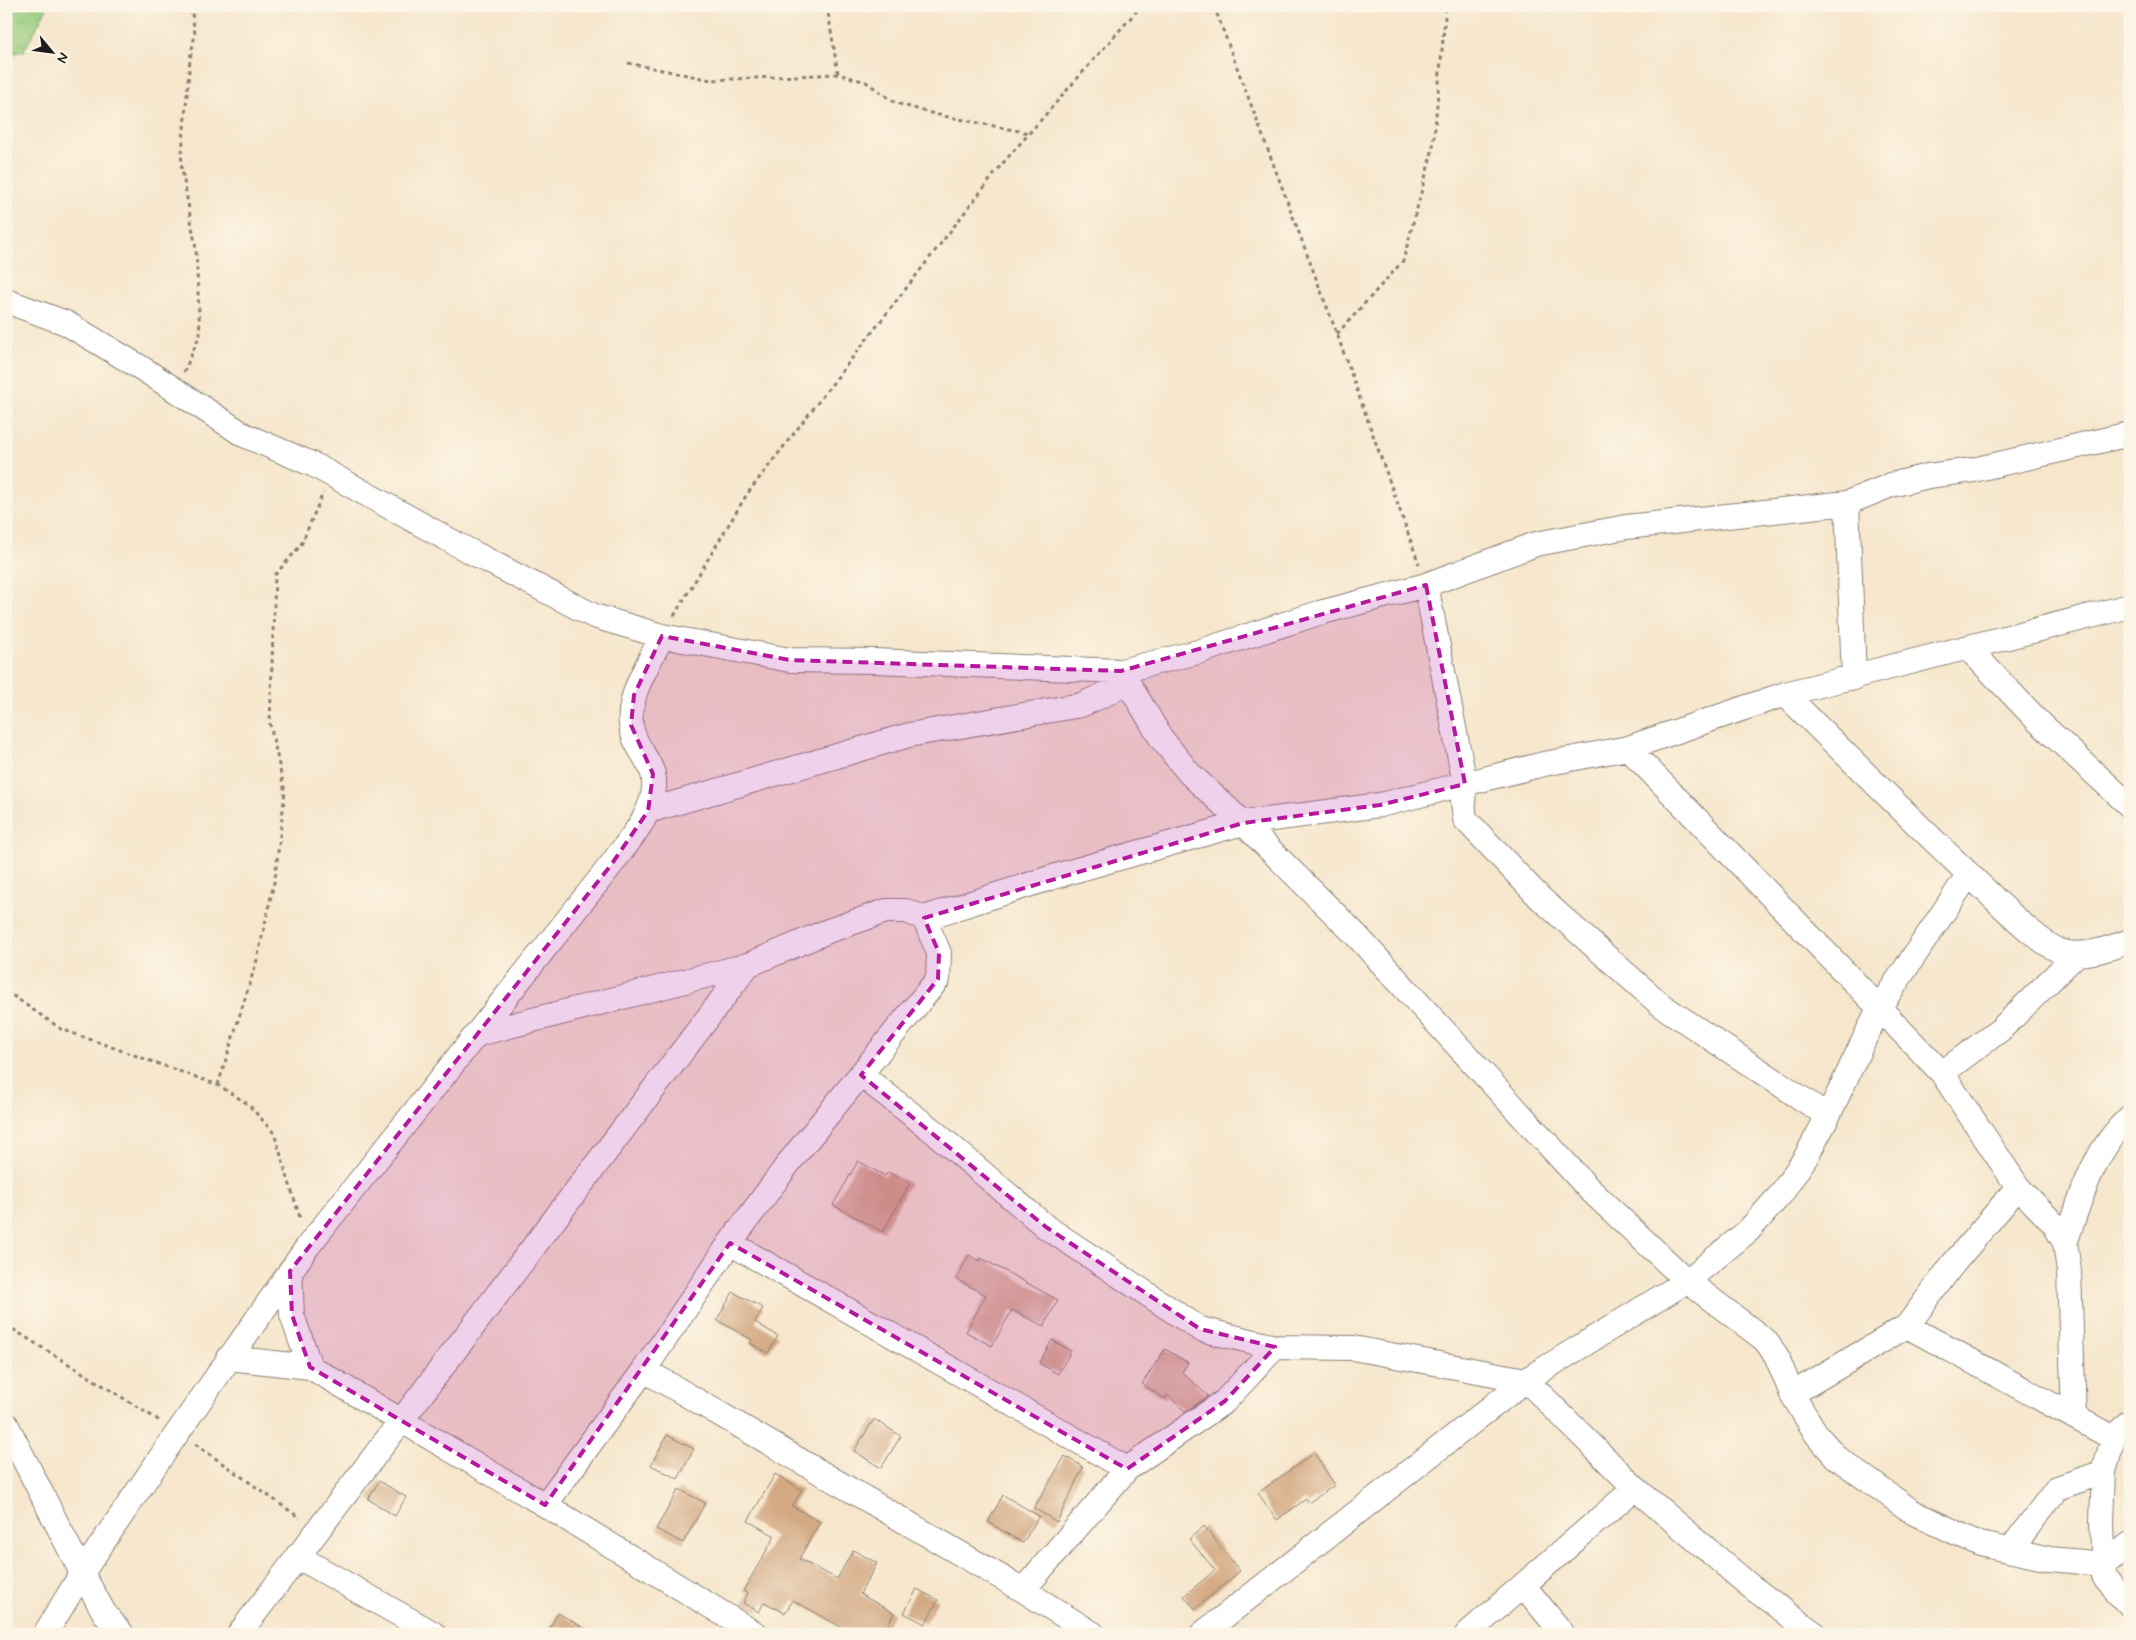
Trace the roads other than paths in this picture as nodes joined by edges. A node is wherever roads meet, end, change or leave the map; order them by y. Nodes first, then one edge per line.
1 (6, 301) edge
2 (2130, 434) edge
3 (1847, 503) junction
4 (1426, 585) junction
5 (2130, 606) edge
6 (662, 636) junction
7 (1970, 649) junction
8 (1124, 675) junction
9 (1854, 678) junction
10 (1785, 694) junction
11 (1628, 748) junction
12 (1466, 784) junction
13 (2130, 806) edge
14 (648, 811) junction
15 (1243, 823) junction
16 (1969, 874) junction
17 (924, 918) junction
18 (2130, 941) edge
19 (2077, 954) junction
20 (748, 965) junction
21 (1879, 1008) junction
22 (478, 1034) junction
23 (1942, 1073) junction
24 (861, 1075) junction
25 (1828, 1116) junction
26 (2130, 1117) edge
27 (2018, 1187) junction
28 (730, 1242) junction
29 (2065, 1243) junction
30 (290, 1271) junction
31 (1686, 1281) junction
32 (1907, 1326) junction
33 (1275, 1347) junction
34 (228, 1358) junction
35 (310, 1367) junction
36 (644, 1370) junction
37 (1526, 1380) junction
38 (1792, 1394) junction
39 (2074, 1417) junction
40 (401, 1420) junction
41 (2130, 1421) edge
42 (6, 1424) edge
43 (2113, 1438) junction
44 (1127, 1469) junction
45 (2104, 1472) junction
46 (1636, 1488) junction
47 (545, 1505) junction
48 (2130, 1544) edge
49 (2011, 1550) junction
50 (297, 1556) junction
51 (2104, 1564) junction
52 (82, 1573) junction
53 (1523, 1585) junction
54 (1023, 1590) junction
55 (2130, 1605) edge
56 (752, 1633) edge
57 (45, 1634) edge
58 (122, 1634) edge
59 (239, 1634) edge
60 (434, 1634) edge
61 (1093, 1634) edge
62 (1202, 1634) edge
63 (1467, 1634) edge
64 (1563, 1634) edge
65 (1814, 1634) edge

1 - 6 street
2 - 3 street
3 - 4 street
3 - 9 street
4 - 8 street
4 - 12 street
5 - 7 street
6 - 8 street
6 - 14 street
7 - 9 street
7 - 13 street
8 - 14 street
8 - 15 street
9 - 10 street
10 - 11 street
10 - 16 street
11 - 12 street
11 - 21 street
12 - 15 street
12 - 25 street
14 - 22 street
15 - 17 street
15 - 31 street
16 - 19 street
16 - 21 street
17 - 20 street
17 - 24 street
18 - 19 street
19 - 23 street
20 - 22 street
20 - 40 street
21 - 23 street
21 - 25 street
22 - 30 street
23 - 27 street
24 - 28 street
24 - 33 street
25 - 31 street
26 - 29 street
27 - 29 street
27 - 32 street
28 - 36 street
28 - 44 street
29 - 39 street
30 - 34 street
30 - 35 street
31 - 37 street
31 - 38 street
32 - 38 street
32 - 39 street
33 - 37 street
33 - 44 street
34 - 35 street
34 - 52 street
35 - 40 street
36 - 47 street
36 - 54 street
37 - 46 street
37 - 62 street
38 - 49 street
39 - 43 street
40 - 47 street
40 - 50 street
41 - 43 street
42 - 52 street
43 - 45 street
44 - 54 street
45 - 49 street
45 - 51 street
46 - 53 street
46 - 65 street
47 - 56 street
48 - 51 street
49 - 51 street
50 - 59 street
50 - 60 street
51 - 55 street
52 - 57 street
52 - 58 street
53 - 63 street
53 - 64 street
54 - 61 street

